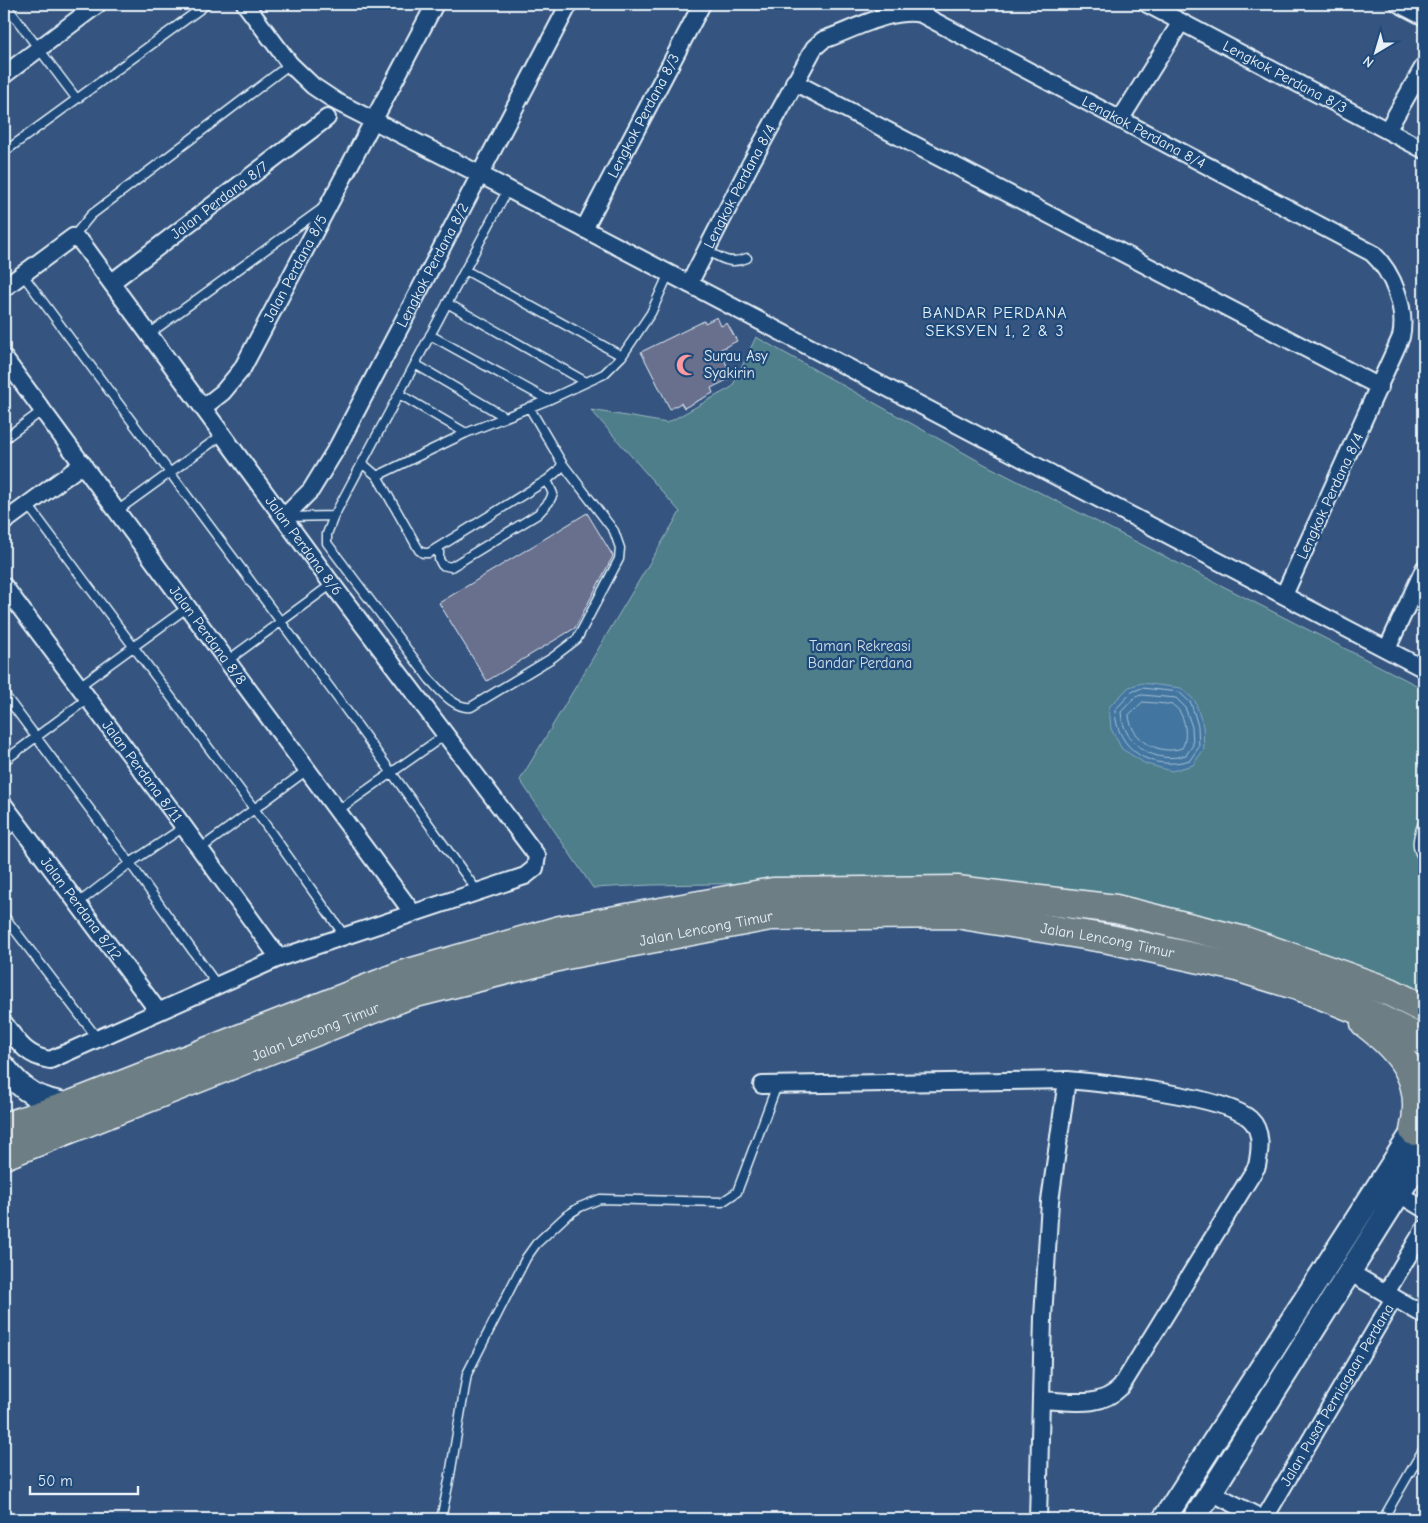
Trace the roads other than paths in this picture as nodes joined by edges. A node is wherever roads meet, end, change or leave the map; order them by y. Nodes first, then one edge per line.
1 (5, 4) edge
2 (98, 4) edge
3 (207, 4) edge
4 (246, 4) edge
5 (434, 4) edge
6 (569, 4) edge
7 (702, 4) edge
8 (1147, 4) edge
9 (1399, 4) edge
10 (1424, 17) edge
11 (1181, 22) junction
12 (39, 49) junction
13 (290, 64) junction
14 (1424, 66) edge
15 (4, 75) edge
16 (794, 82) junction
17 (76, 98) junction
18 (328, 118) dead end
19 (373, 120) junction
20 (1120, 120) junction
21 (1388, 129) junction
22 (1424, 150) edge
23 (4, 152) edge
24 (481, 174) junction
25 (508, 189) junction
26 (327, 205) junction
27 (584, 229) junction
28 (73, 237) junction
29 (707, 250) junction
30 (747, 258) dead end
31 (465, 270) junction
32 (669, 273) junction
33 (23, 274) junction
34 (112, 282) junction
35 (689, 284) junction
36 (4, 288) edge
37 (447, 303) junction
38 (149, 334) junction
39 (430, 335) junction
40 (622, 356) junction
41 (5, 363) edge
42 (415, 364) junction
43 (586, 382) junction
44 (1380, 387) junction
45 (399, 394) junction
46 (548, 400) junction
47 (204, 407) junction
48 (529, 407) junction
49 (43, 410) junction
50 (505, 416) junction
51 (466, 433) junction
52 (222, 435) junction
53 (4, 439) edge
54 (362, 463) junction
55 (562, 463) junction
56 (83, 464) junction
57 (171, 472) junction
58 (377, 476) junction
59 (547, 480) junction
60 (28, 505) junction
61 (117, 511) junction
62 (334, 516) junction
63 (284, 517) junction
64 (4, 522) edge
65 (439, 547) junction
66 (1424, 569) edge
67 (332, 584) junction
68 (4, 586) edge
69 (1284, 595) junction
70 (188, 607) junction
71 (280, 622) junction
72 (132, 646) junction
73 (1387, 649) junction
74 (227, 661) junction
75 (1424, 669) edge
76 (83, 693) junction
77 (4, 694) edge
78 (445, 735) junction
79 (36, 737) junction
80 (4, 761) edge
81 (307, 770) junction
82 (393, 773) junction
83 (4, 805) edge
84 (255, 810) junction
85 (337, 811) junction
86 (1424, 821) edge
87 (18, 823) junction
88 (184, 827) junction
89 (4, 834) edge
90 (200, 849) junction
91 (1424, 859) edge
92 (130, 864) junction
93 (478, 892) junction
94 (77, 904) junction
95 (412, 912) junction
96 (4, 916) edge
97 (344, 935) junction
98 (279, 958) junction
99 (217, 985) junction
100 (1304, 988) junction
101 (1390, 992) junction
102 (1424, 1001) edge
103 (1424, 1009) edge
104 (158, 1011) junction
105 (4, 1023) edge
106 (98, 1039) junction
107 (1424, 1041) edge
108 (4, 1067) edge
109 (1067, 1080) junction
110 (769, 1085) joint
111 (71, 1105) junction
112 (4, 1127) edge
113 (1421, 1133) edge
114 (4, 1155) edge
115 (1399, 1194) junction
116 (1424, 1209) edge
117 (1424, 1229) edge
118 (1340, 1267) junction
119 (1390, 1296) junction
120 (1424, 1315) edge
121 (1041, 1400) junction
122 (1424, 1448) edge
123 (1188, 1480) junction
124 (1211, 1492) junction
125 (441, 1519) edge
126 (1038, 1519) edge
127 (1164, 1519) edge
128 (1194, 1519) edge
129 (1264, 1519) edge
130 (1383, 1519) edge

1 - 12 lane
2 - 12 street
3 - 17 lane
4 - 13 street
5 - 19 street, Jalan Perdana 8/5
6 - 24 street, Lengkok Perdana 8/2
7 - 27 street, Lengkok Perdana 8/3
8 - 11 street, Lengkok Perdana 8/3
9 - 10 street
11 - 20 street
11 - 21 street, Lengkok Perdana 8/3
12 - 15 street
12 - 17 lane
13 - 19 street
13 - 28 lane
14 - 21 street
16 - 20 street, Lengkok Perdana 8/4
16 - 29 street, Lengkok Perdana 8/4
16 - 44 street
17 - 23 lane
18 - 34 street, Jalan Perdana 8/7
19 - 24 street
19 - 26 street, Jalan Perdana 8/5
20 - 44 street, Lengkok Perdana 8/4
21 - 22 street, Lengkok Perdana 8/3
24 - 25 street
24 - 63 street, Lengkok Perdana 8/2
25 - 27 street
25 - 31 lane
26 - 38 lane
26 - 47 street, Jalan Perdana 8/5
27 - 32 street
28 - 33 street
28 - 34 street, Jalan Perdana 8/6
29 - 30 lane
29 - 35 street, Lengkok Perdana 8/4
31 - 37 lane
31 - 40 lane
32 - 35 street
32 - 40 lane
33 - 36 street
33 - 57 lane
34 - 38 street, Jalan Perdana 8/6
35 - 69 street
37 - 39 lane
37 - 43 lane
38 - 47 street, Jalan Perdana 8/6
39 - 42 lane
39 - 46 lane
40 - 43 lane
41 - 49 street, Jalan Perdana 8/8
42 - 45 lane
42 - 50 lane
43 - 46 lane
44 - 69 street, Lengkok Perdana 8/4
45 - 51 lane
45 - 54 lane
46 - 48 lane
47 - 52 street, Jalan Perdana 8/6
48 - 50 lane
48 - 55 lane
49 - 53 lane
49 - 56 street, Jalan Perdana 8/8
50 - 51 lane
51 - 58 lane
52 - 57 lane
52 - 63 street, Jalan Perdana 8/6
54 - 58 lane
54 - 62 lane
55 - 59 lane
55 - 62 lane
56 - 60 street
56 - 61 street, Jalan Perdana 8/8
57 - 61 lane
57 - 71 lane
58 - 65 lane
59 - 65 lane
59 - 65 lane
60 - 64 street
60 - 72 lane
61 - 70 street, Jalan Perdana 8/8
62 - 63 lane
63 - 67 street, Jalan Perdana 8/6
66 - 73 street
67 - 71 lane
67 - 78 street, Jalan Perdana 8/6
68 - 76 street, Jalan Perdana 8/11
69 - 73 street
70 - 72 lane
70 - 74 street, Jalan Perdana 8/8
71 - 74 lane
71 - 82 lane
72 - 76 lane
72 - 84 lane
73 - 75 street
74 - 81 street, Jalan Perdana 8/8
76 - 79 lane
76 - 88 street, Jalan Perdana 8/11
77 - 79 lane
78 - 82 lane
78 - 93 street, Jalan Perdana 8/6
79 - 80 lane
79 - 92 lane
81 - 84 lane
81 - 85 street, Jalan Perdana 8/8
82 - 85 lane
82 - 93 lane
83 - 87 street, Jalan Perdana 8/12
84 - 90 lane
84 - 97 lane
85 - 95 street, Jalan Perdana 8/8
86 - 91 lane
87 - 89 lane
87 - 94 street, Jalan Perdana 8/12
88 - 90 street, Jalan Perdana 8/11
88 - 92 lane
90 - 98 street, Jalan Perdana 8/11
92 - 94 lane
92 - 99 lane
93 - 95 street
94 - 104 street, Jalan Perdana 8/12
95 - 97 street
96 - 106 lane
97 - 98 street
98 - 99 street
99 - 104 street
100 - 107 highway, Jalan Lencong Timur
100 - 113 highway
100 - 114 highway, Jalan Lencong Timur
101 - 102 highway
101 - 103 highway, Jalan Lencong Timur
101 - 111 highway, Jalan Lencong Timur
104 - 106 street
105 - 106 street
108 - 111 street
109 - 110 street
109 - 121 street
109 - 121 street
110 - 125 lane
111 - 112 highway, Jalan Lencong Timur
113 - 115 street
113 - 118 street
115 - 116 street
115 - 118 street
117 - 119 street, Jalan Pusat Perniagaan Perdana
118 - 119 street
118 - 123 street
118 - 124 street
119 - 120 street
119 - 129 street, Jalan Pusat Perniagaan Perdana
121 - 126 street
122 - 130 lane
123 - 124 street
123 - 127 street
124 - 128 street
124 - 129 street, Jalan Pusat Perniagaan Perdana

